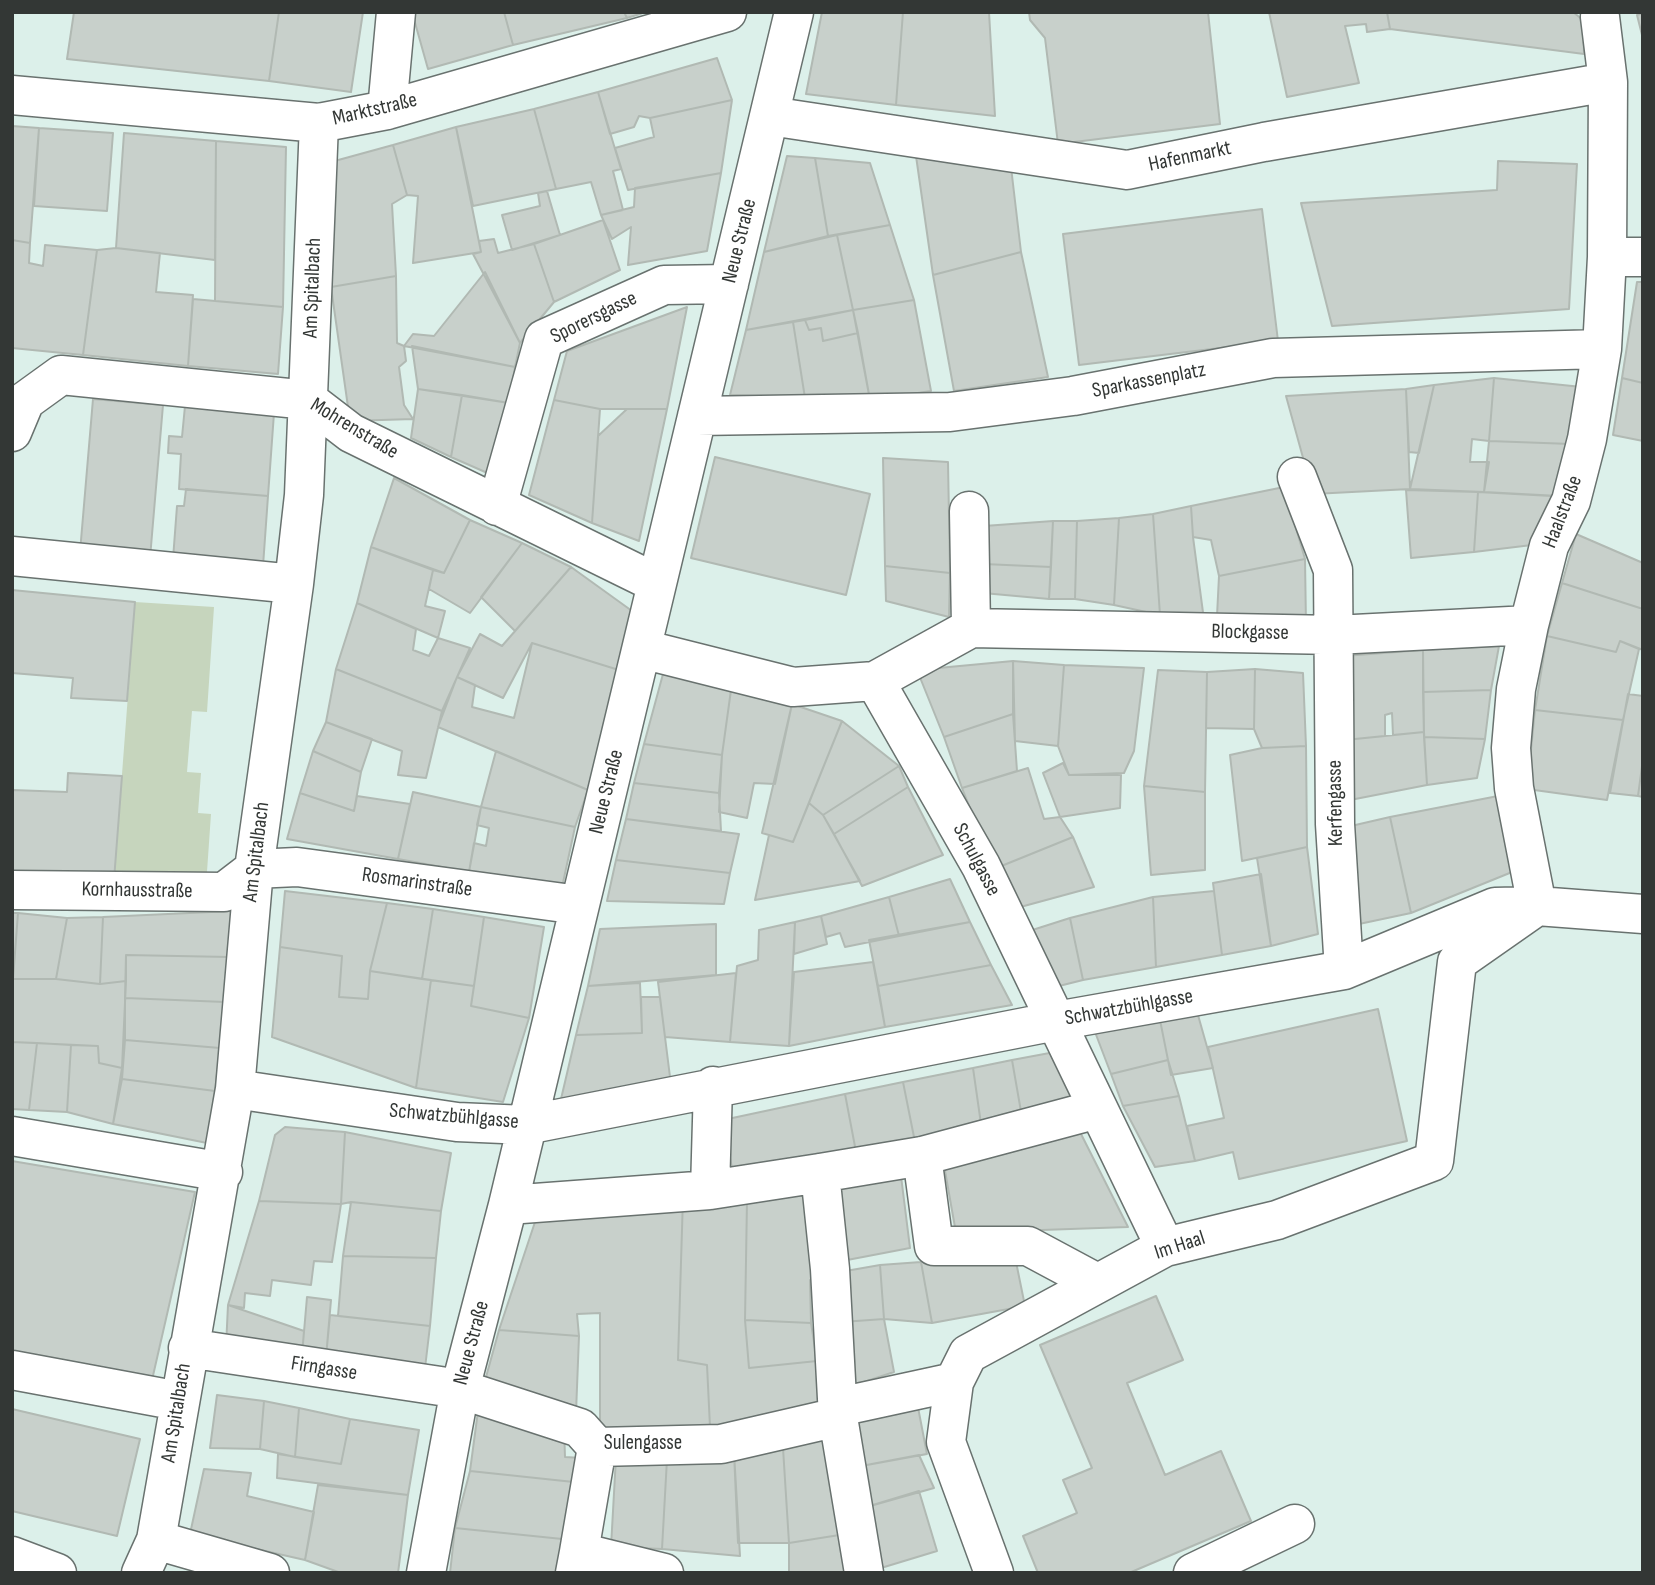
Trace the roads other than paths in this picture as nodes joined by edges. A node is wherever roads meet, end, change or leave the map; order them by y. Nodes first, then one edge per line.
1 (396, 12) edge
2 (727, 12) edge
3 (794, 12) edge
4 (1602, 14) edge
5 (1608, 82) junction
6 (12, 95) edge
7 (387, 110) junction
8 (770, 116) junction
9 (319, 123) junction
10 (1625, 257) edge
11 (729, 284) junction
12 (1602, 349) junction
13 (308, 400) junction
14 (17, 411) edge
15 (696, 416) junction
16 (1297, 477) dead end
17 (497, 506) junction
18 (969, 511) dead end
19 (12, 556) edge
20 (656, 583) junction
21 (293, 584) junction
22 (1529, 625) junction
23 (971, 628) junction
24 (1335, 635) junction
25 (642, 649) junction
26 (875, 681) junction
27 (254, 869) junction
28 (12, 890) edge
29 (579, 905) junction
30 (1537, 906) junction
31 (1643, 914) edge
32 (1344, 970) junction
33 (1056, 1021) junction
34 (712, 1086) junction
35 (235, 1089) junction
36 (1098, 1109) junction
37 (526, 1125) junction
38 (12, 1136) edge
39 (922, 1156) junction
40 (223, 1172) junction
41 (820, 1173) junction
42 (710, 1190) junction
43 (508, 1205) junction
44 (1165, 1247) junction
45 (1097, 1283) junction
46 (188, 1348) junction
47 (12, 1370) edge
48 (954, 1382) junction
49 (460, 1389) junction
50 (179, 1401) junction
51 (838, 1417) junction
52 (597, 1447) junction
53 (1295, 1524) dead end
54 (12, 1556) edge
55 (148, 1556) edge
56 (577, 1562) edge
57 (57, 1573) edge
58 (270, 1573) edge
59 (426, 1573) edge
60 (664, 1573) edge
61 (864, 1573) edge
62 (994, 1573) edge
63 (1193, 1573) edge

1 - 7 street
2 - 7 street, Marktstraße
3 - 8 street, Neue Straße
4 - 5 street, Haalstraße
5 - 8 street, Hafenmarkt
5 - 10 street, Haalstraße
6 - 9 street, Marktstraße
7 - 9 street, Marktstraße
8 - 11 street, Neue Straße
9 - 13 street, Am Spitalbach
10 - 12 street, Haalstraße
11 - 15 street, Neue Straße
11 - 17 street, Sporersgasse
12 - 15 street, Sparkassenplatz
12 - 22 street, Haalstraße
13 - 14 street, Mohrenstraße
13 - 17 street, Mohrenstraße
13 - 21 street, Am Spitalbach
15 - 20 street, Neue Straße
16 - 24 street, Kerfengasse
17 - 20 street, Mohrenstraße
18 - 23 street
19 - 21 street
20 - 25 street, Neue Straße
21 - 27 street, Am Spitalbach
22 - 24 street, Blockgasse
22 - 30 street, Haalstraße
23 - 24 street, Blockgasse
23 - 26 street
24 - 32 street, Kerfengasse
25 - 26 street
25 - 29 street, Neue Straße
26 - 33 street, Schulgasse
27 - 28 street, Kornhausstraße
27 - 29 street, Rosmarinstraße
27 - 35 street, Am Spitalbach
29 - 37 street, Neue Straße
30 - 31 street, Schwatzbühlgasse
30 - 32 street, Schwatzbühlgasse
30 - 44 street, Im Haal
32 - 33 street, Schwatzbühlgasse
33 - 34 street, Schwatzbühlgasse
33 - 36 street, Schulgasse
34 - 37 street, Schwatzbühlgasse
34 - 42 street
35 - 37 street, Schwatzbühlgasse
35 - 40 street, Am Spitalbach
36 - 39 street
36 - 44 street, Schulgasse
37 - 43 street, Neue Straße
38 - 40 street
39 - 41 street
39 - 45 street
40 - 46 street, Am Spitalbach
41 - 42 street
41 - 51 street
42 - 43 street
43 - 49 street, Neue Straße
44 - 45 street, Im Haal
45 - 48 street, Im Haal
46 - 49 street, Firngasse
46 - 50 street, Am Spitalbach
47 - 50 street
48 - 51 street, Sulengasse
48 - 62 street, Im Haal
49 - 52 street, Sulengasse
49 - 59 street, Neue Straße
50 - 55 street, Am Spitalbach
51 - 52 street, Sulengasse
51 - 61 street
52 - 56 street
53 - 63 street
54 - 57 street
55 - 58 street
56 - 60 street

